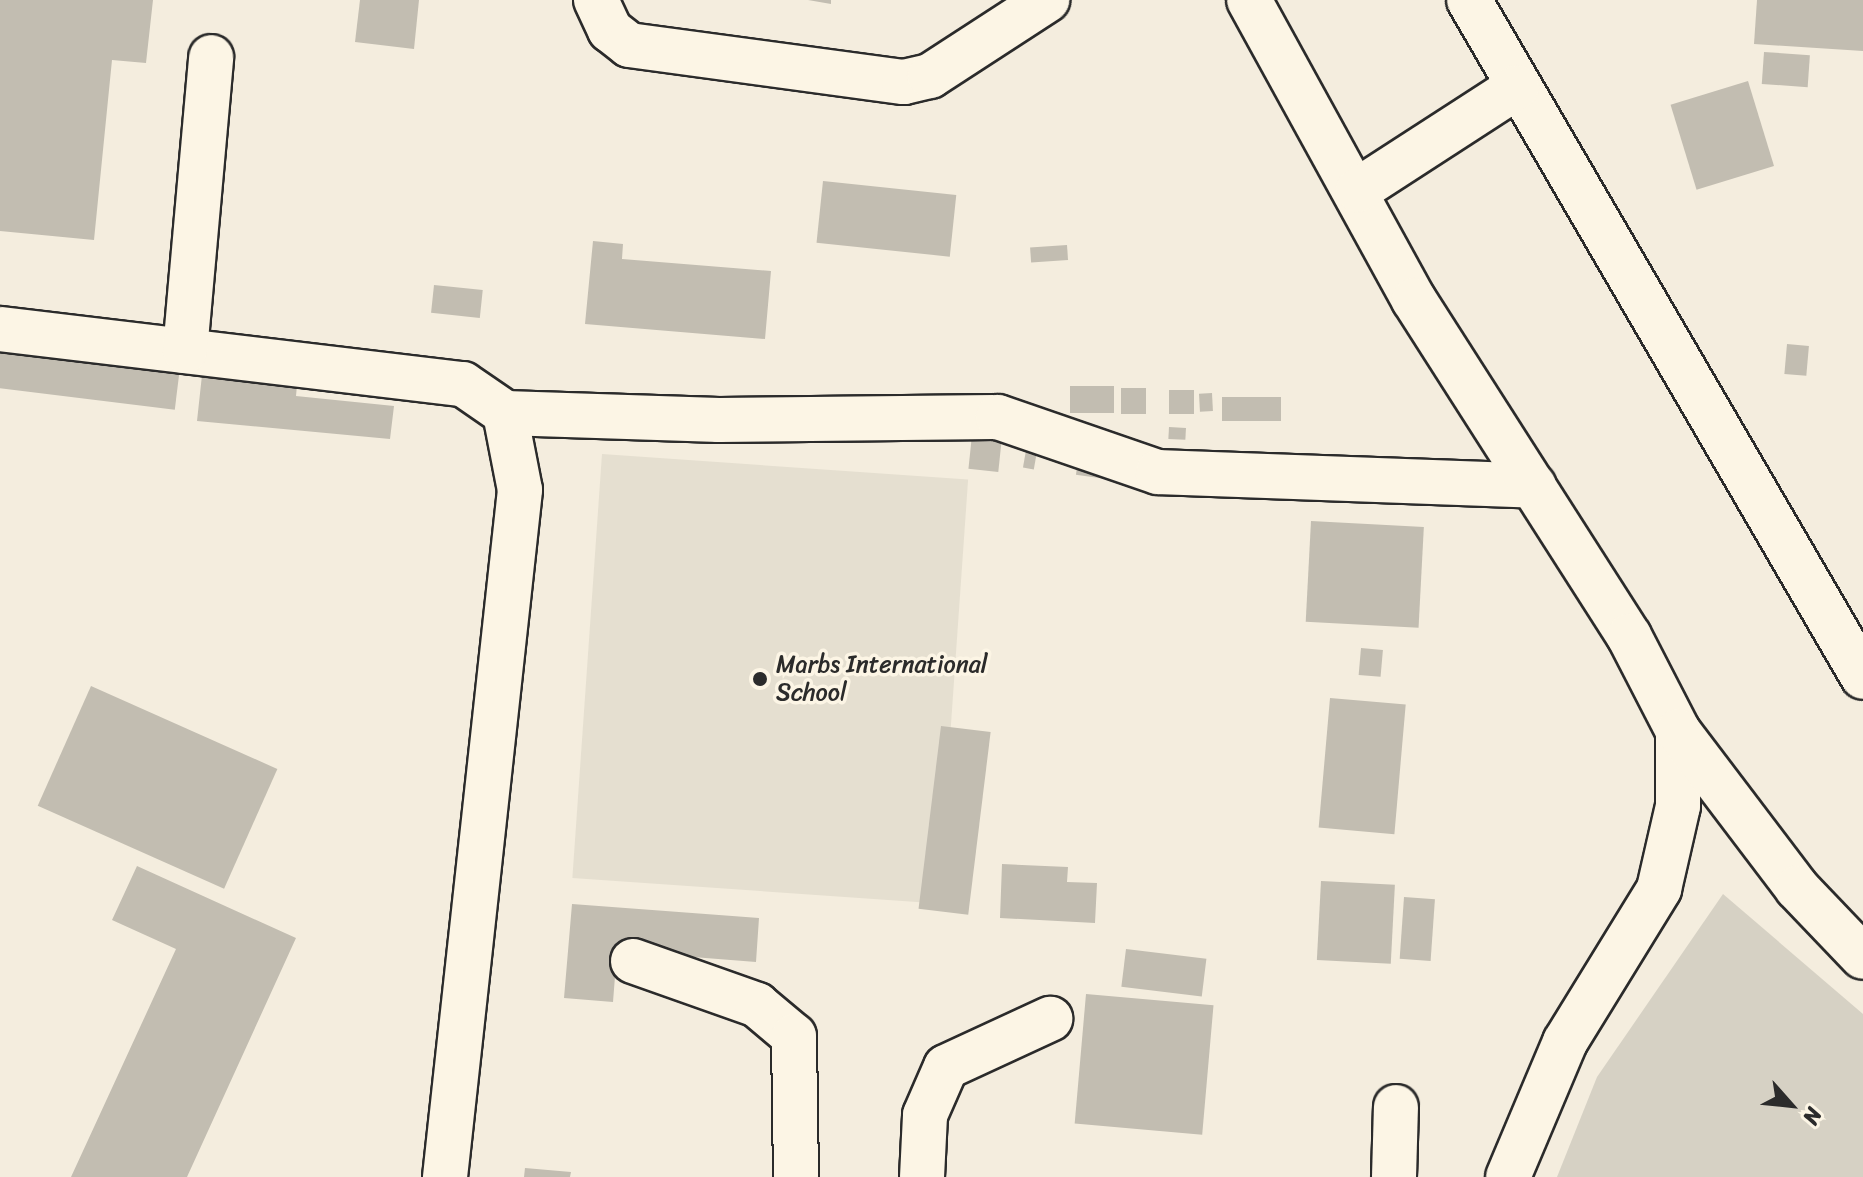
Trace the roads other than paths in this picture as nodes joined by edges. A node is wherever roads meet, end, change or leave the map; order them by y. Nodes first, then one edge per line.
1 (596, 0) edge
2 (1249, 0) edge
3 (1469, 0) edge
4 (1024, 6) edge
5 (211, 57) dead end
6 (1517, 87) junction
7 (1358, 190) junction
8 (0, 329) edge
9 (185, 351) junction
10 (505, 413) junction
11 (1534, 486) junction
12 (1863, 677) edge
13 (1678, 731) junction
14 (1863, 957) edge
15 (633, 961) dead end
16 (1050, 1019) dead end
17 (1396, 1107) dead end
18 (445, 1177) edge
19 (796, 1177) edge
20 (922, 1177) edge
21 (1394, 1177) edge
22 (1508, 1177) edge

1 - 4 main road
2 - 7 main road
3 - 6 main road
5 - 9 main road
6 - 7 main road
6 - 12 main road
7 - 11 main road
8 - 9 main road
9 - 10 main road
10 - 11 main road
10 - 18 main road
11 - 13 main road
13 - 14 main road
13 - 22 main road
15 - 19 main road
16 - 20 main road
17 - 21 main road

